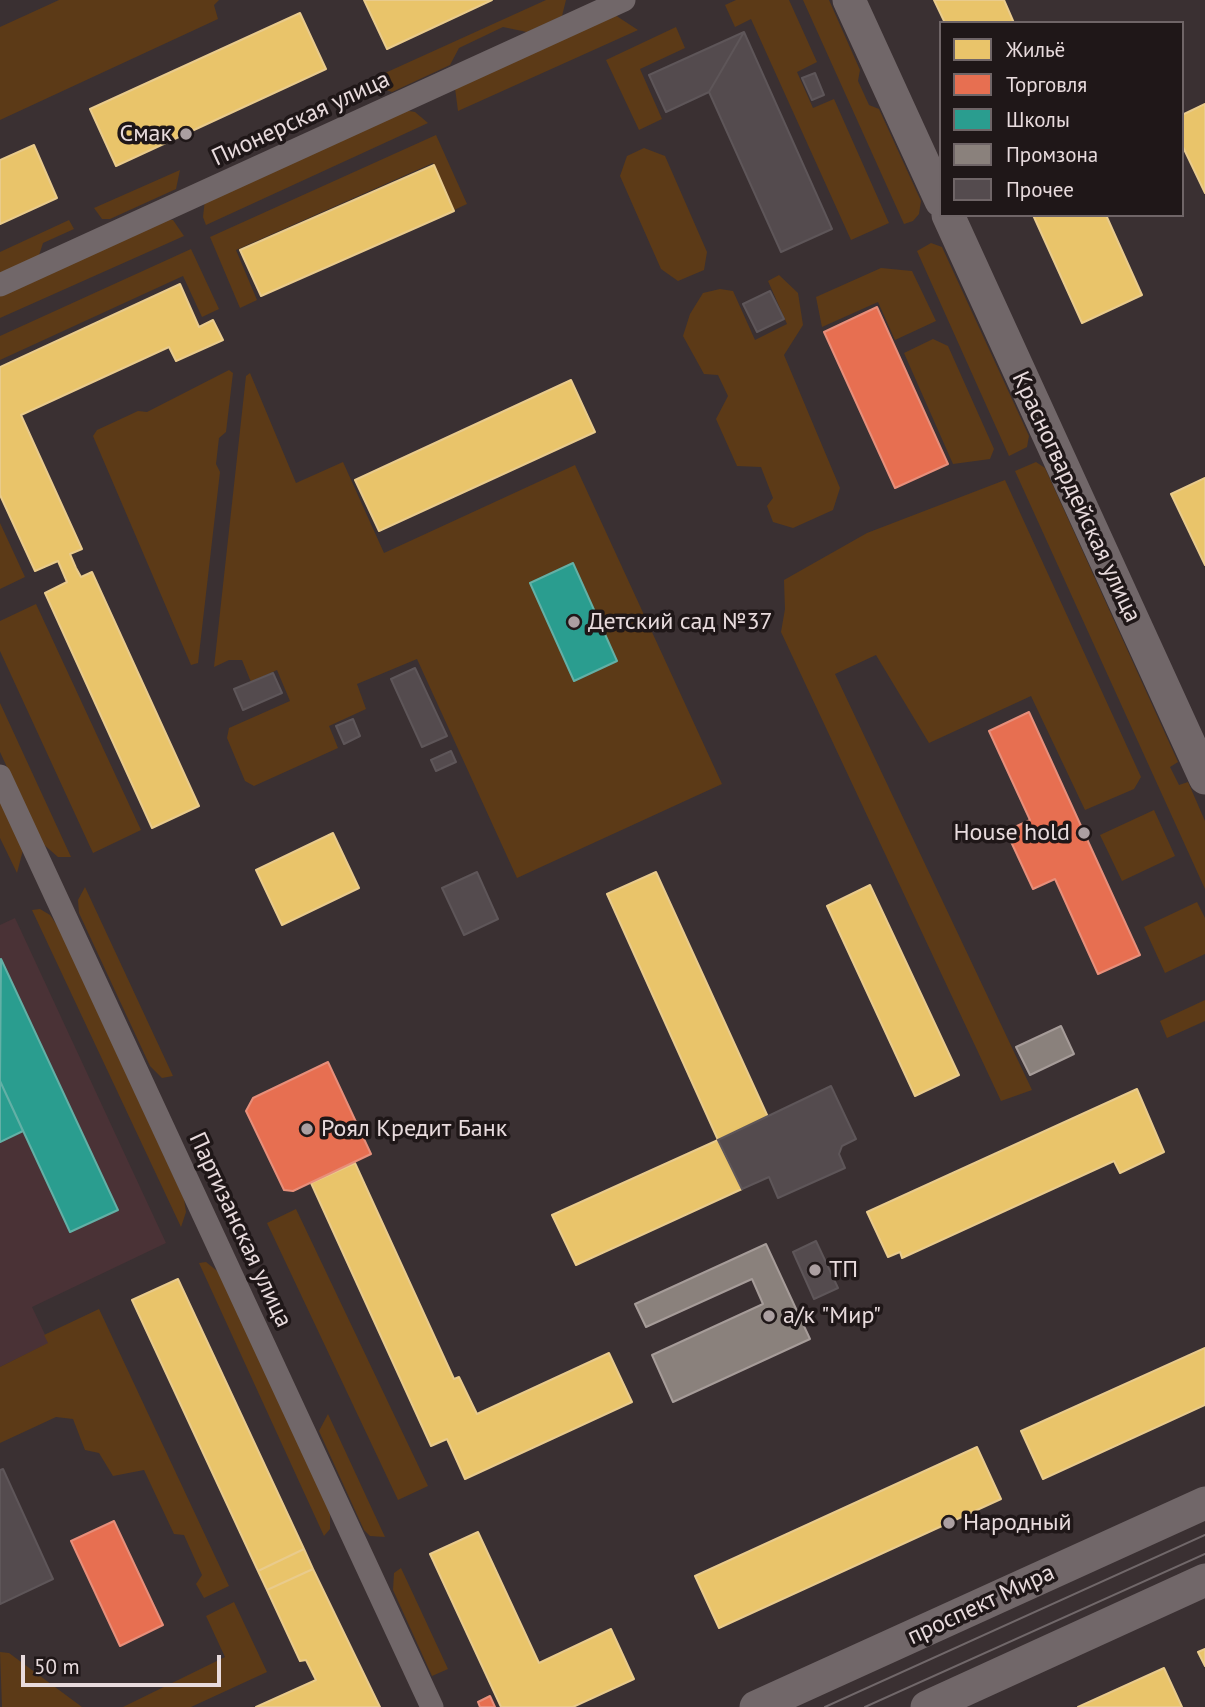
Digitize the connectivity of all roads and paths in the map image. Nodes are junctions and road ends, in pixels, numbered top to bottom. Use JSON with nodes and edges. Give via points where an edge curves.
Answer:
{"nodes":[{"id":1,"x":624,"y":0,"type":"edge"},
{"id":2,"x":849,"y":0,"type":"edge"},
{"id":3,"x":939,"y":197,"type":"edge"},
{"id":4,"x":948,"y":217,"type":"edge"},
{"id":5,"x":0,"y":285,"type":"edge"},
{"id":6,"x":0,"y":775,"type":"edge"},
{"id":7,"x":1205,"y":778,"type":"edge"},
{"id":8,"x":1205,"y":1503,"type":"edge"},
{"id":9,"x":1205,"y":1580,"type":"edge"},
{"id":10,"x":432,"y":1707,"type":"edge"},
{"id":11,"x":756,"y":1707,"type":"edge"},
{"id":12,"x":927,"y":1707,"type":"edge"}],
"edges":[{"from":1,"to":5,"type":"street","name":"Пионерская улица"},
{"from":2,"to":3,"type":"street"},
{"from":4,"to":7,"type":"street","name":"Красногвардейская улица"},
{"from":6,"to":10,"type":"street","name":"Партизанская улица"},
{"from":8,"to":11,"type":"street","name":"проспект Мира"},
{"from":9,"to":12,"type":"street"}]}
